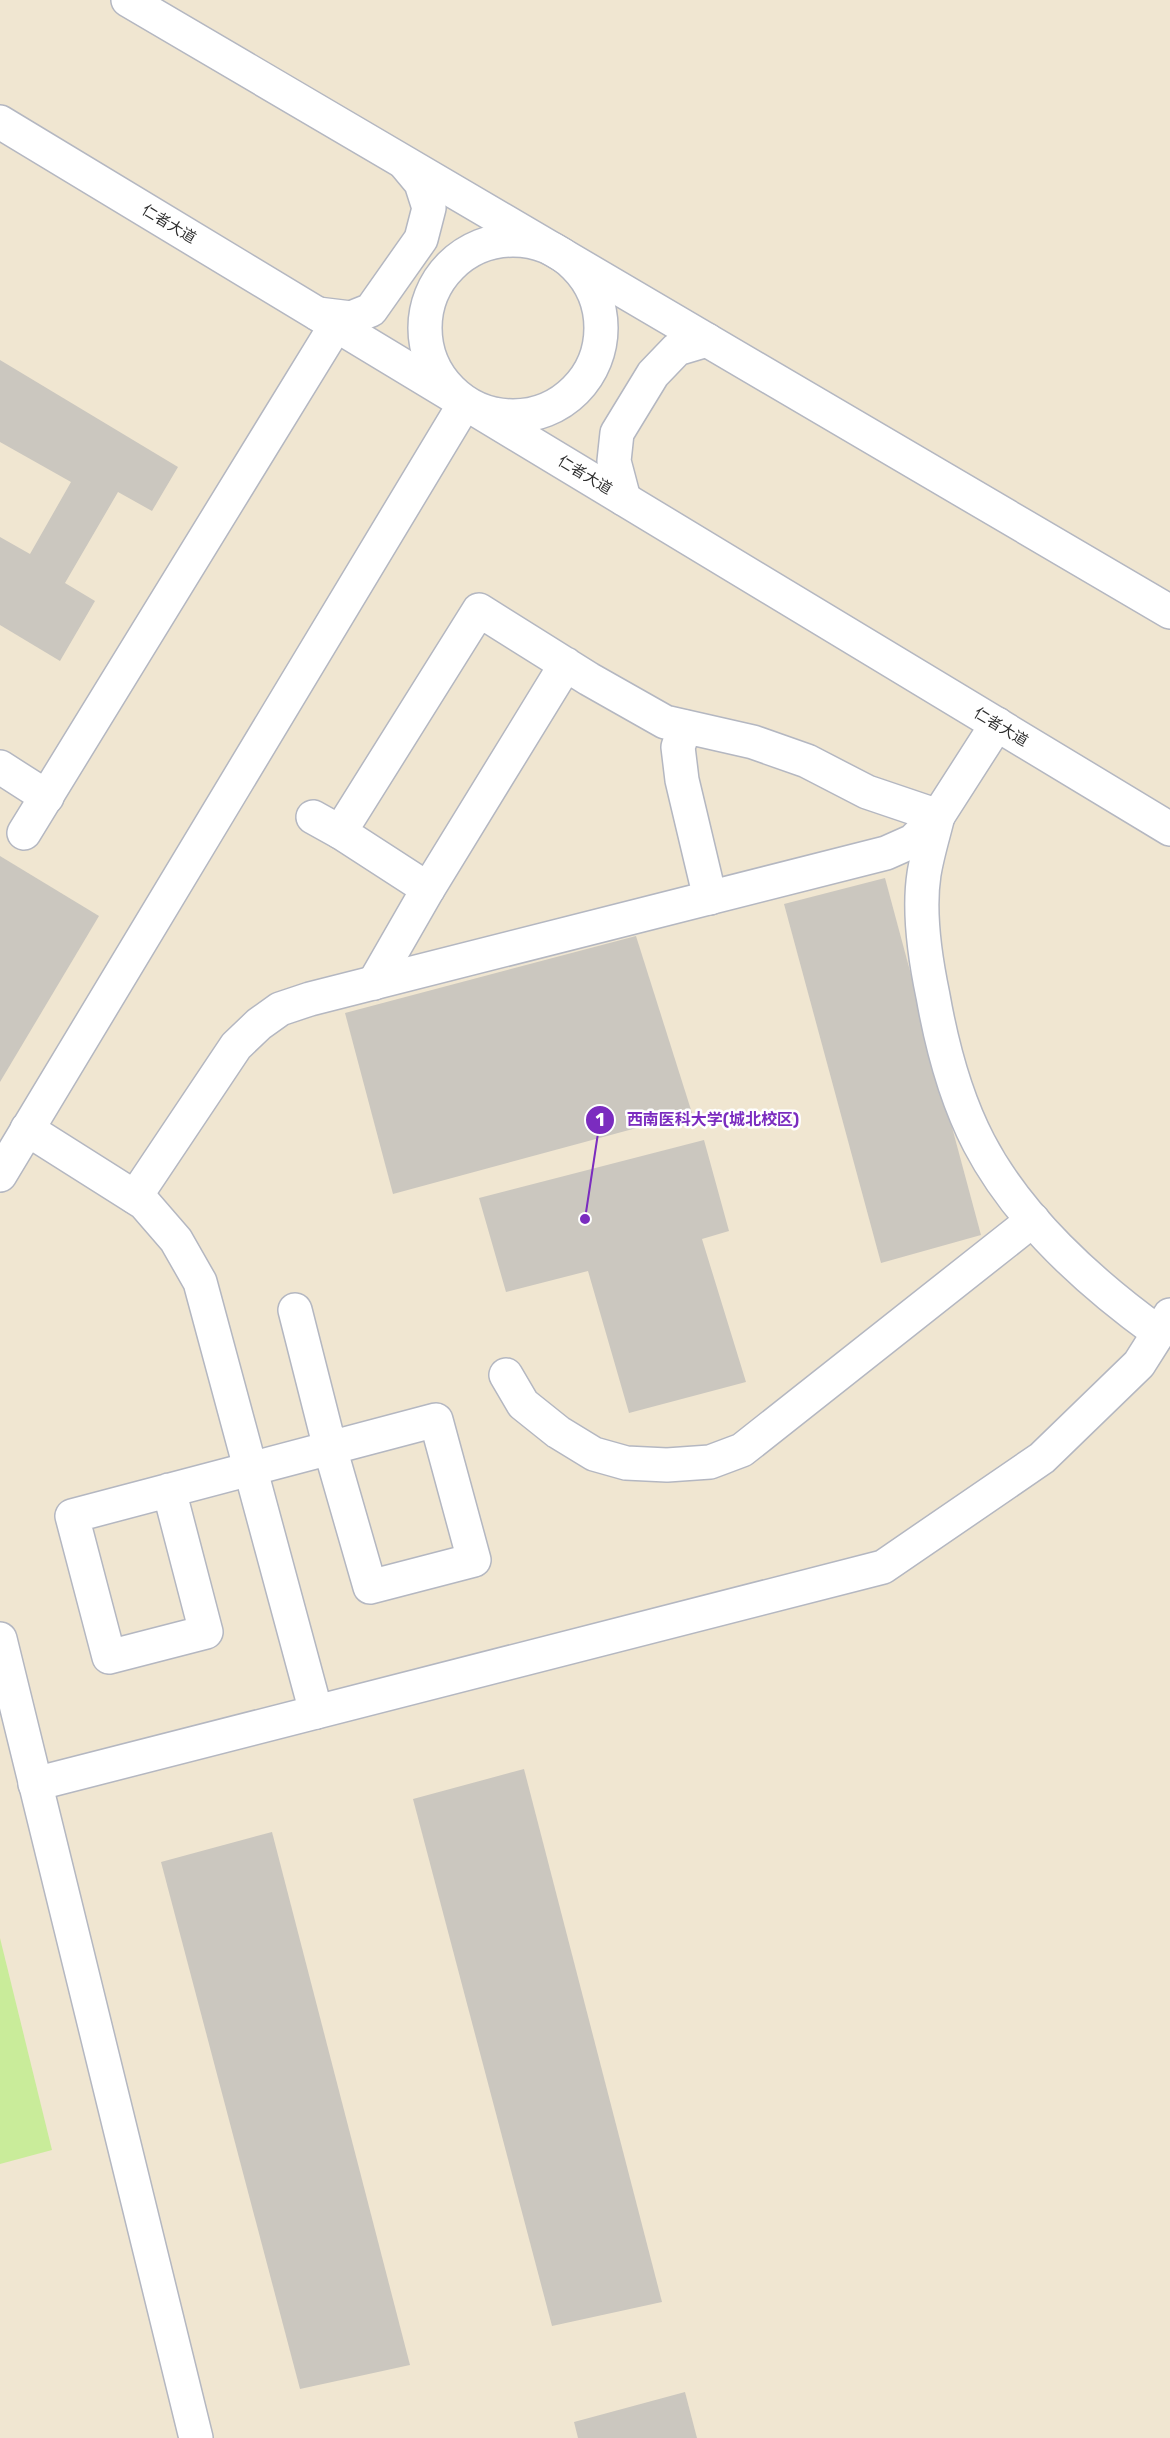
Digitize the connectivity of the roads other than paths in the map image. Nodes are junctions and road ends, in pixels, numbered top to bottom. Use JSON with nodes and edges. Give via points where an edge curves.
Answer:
{"nodes":[{"id":1,"x":128,"y":0,"type":"edge"},
{"id":2,"x":0,"y":122,"type":"edge"},
{"id":3,"x":401,"y":160,"type":"junction"},
{"id":4,"x":567,"y":258,"type":"junction"},
{"id":5,"x":327,"y":320,"type":"junction"},
{"id":6,"x":707,"y":340,"type":"junction"},
{"id":7,"x":465,"y":403,"type":"junction"},
{"id":8,"x":624,"y":499,"type":"junction"},
{"id":9,"x":1170,"y":612,"type":"edge"},
{"id":10,"x":566,"y":664,"type":"junction"},
{"id":11,"x":997,"y":724,"type":"junction"},
{"id":12,"x":685,"y":727,"type":"junction"},
{"id":13,"x":0,"y":767,"type":"edge"},
{"id":14,"x":47,"y":797,"type":"junction"},
{"id":15,"x":938,"y":816,"type":"junction"},
{"id":16,"x":1170,"y":829,"type":"edge"},
{"id":17,"x":24,"y":834,"type":"dead end"},
{"id":18,"x":428,"y":889,"type":"junction"},
{"id":19,"x":710,"y":898,"type":"junction"},
{"id":20,"x":374,"y":983,"type":"junction"},
{"id":21,"x":27,"y":1130,"type":"junction"},
{"id":22,"x":0,"y":1175,"type":"edge"},
{"id":23,"x":135,"y":1197,"type":"junction"},
{"id":24,"x":1033,"y":1220,"type":"junction"},
{"id":25,"x":295,"y":1311,"type":"dead end"},
{"id":26,"x":1164,"y":1324,"type":"edge"},
{"id":27,"x":506,"y":1375,"type":"dead end"},
{"id":28,"x":330,"y":1448,"type":"junction"},
{"id":29,"x":251,"y":1468,"type":"junction"},
{"id":30,"x":169,"y":1490,"type":"junction"},
{"id":31,"x":0,"y":1639,"type":"edge"},
{"id":32,"x":316,"y":1712,"type":"junction"},
{"id":33,"x":35,"y":1784,"type":"junction"},
{"id":34,"x":196,"y":2438,"type":"edge"}],
"edges":[{"from":1,"to":3,"type":"street"},
{"from":2,"to":5,"type":"street","name":"仁者大道"},
{"from":3,"to":4,"type":"street"},
{"from":3,"to":5,"type":"street","via":[[421,183],[429,208],[421,239],[371,310],[351,318]]},
{"from":4,"to":6,"type":"street"},
{"from":4,"to":7,"type":"street","via":[[592,288],[602,325],[595,363],[585,380],[570,397],[530,416],[486,413]]},
{"from":4,"to":7,"type":"street","via":[[527,240],[505,239],[483,244],[447,268],[427,307],[424,329],[435,371]]},
{"from":5,"to":7,"type":"street","name":"仁者大道"},
{"from":5,"to":14,"type":"street"},
{"from":6,"to":8,"type":"street","via":[[677,349],[653,374],[617,433],[614,461]]},
{"from":6,"to":9,"type":"street"},
{"from":7,"to":8,"type":"street","name":"仁者大道"},
{"from":7,"to":21,"type":"street"},
{"from":8,"to":11,"type":"street","name":"仁者大道"},
{"from":10,"to":12,"type":"street","via":[[665,722]]},
{"from":10,"to":18,"type":"street"},
{"from":10,"to":18,"type":"street","via":[[479,610],[327,825]]},
{"from":11,"to":15,"type":"street"},
{"from":11,"to":16,"type":"street","name":"仁者大道"},
{"from":12,"to":15,"type":"street","via":[[753,742],[867,792]]},
{"from":12,"to":19,"type":"street","via":[[678,747],[682,780]]},
{"from":13,"to":14,"type":"street"},
{"from":14,"to":17,"type":"street"},
{"from":15,"to":19,"type":"street","via":[[913,841],[886,853]]},
{"from":15,"to":24,"type":"street","via":[[924,875],[922,918],[940,1032],[953,1082],[979,1143]]},
{"from":18,"to":20,"type":"street"},
{"from":19,"to":20,"type":"street"},
{"from":20,"to":23,"type":"street","via":[[280,1009],[259,1024],[236,1046]]},
{"from":21,"to":22,"type":"street"},
{"from":21,"to":23,"type":"street"},
{"from":23,"to":29,"type":"street","via":[[176,1240],[200,1282]]},
{"from":24,"to":26,"type":"street","via":[[1106,1293]]},
{"from":24,"to":27,"type":"street","via":[[742,1450],[710,1462],[626,1463],[594,1454],[523,1404]]},
{"from":25,"to":28,"type":"street"},
{"from":26,"to":32,"type":"street","via":[[1139,1364],[1042,1458],[883,1567]]},
{"from":28,"to":28,"type":"street","via":[[436,1420],[474,1560],[370,1587]]},
{"from":28,"to":29,"type":"street"},
{"from":29,"to":30,"type":"street"},
{"from":29,"to":32,"type":"street"},
{"from":30,"to":30,"type":"street","via":[[206,1632],[110,1657],[72,1516]]},
{"from":31,"to":33,"type":"street"},
{"from":32,"to":33,"type":"street"},
{"from":33,"to":34,"type":"street"}]}
